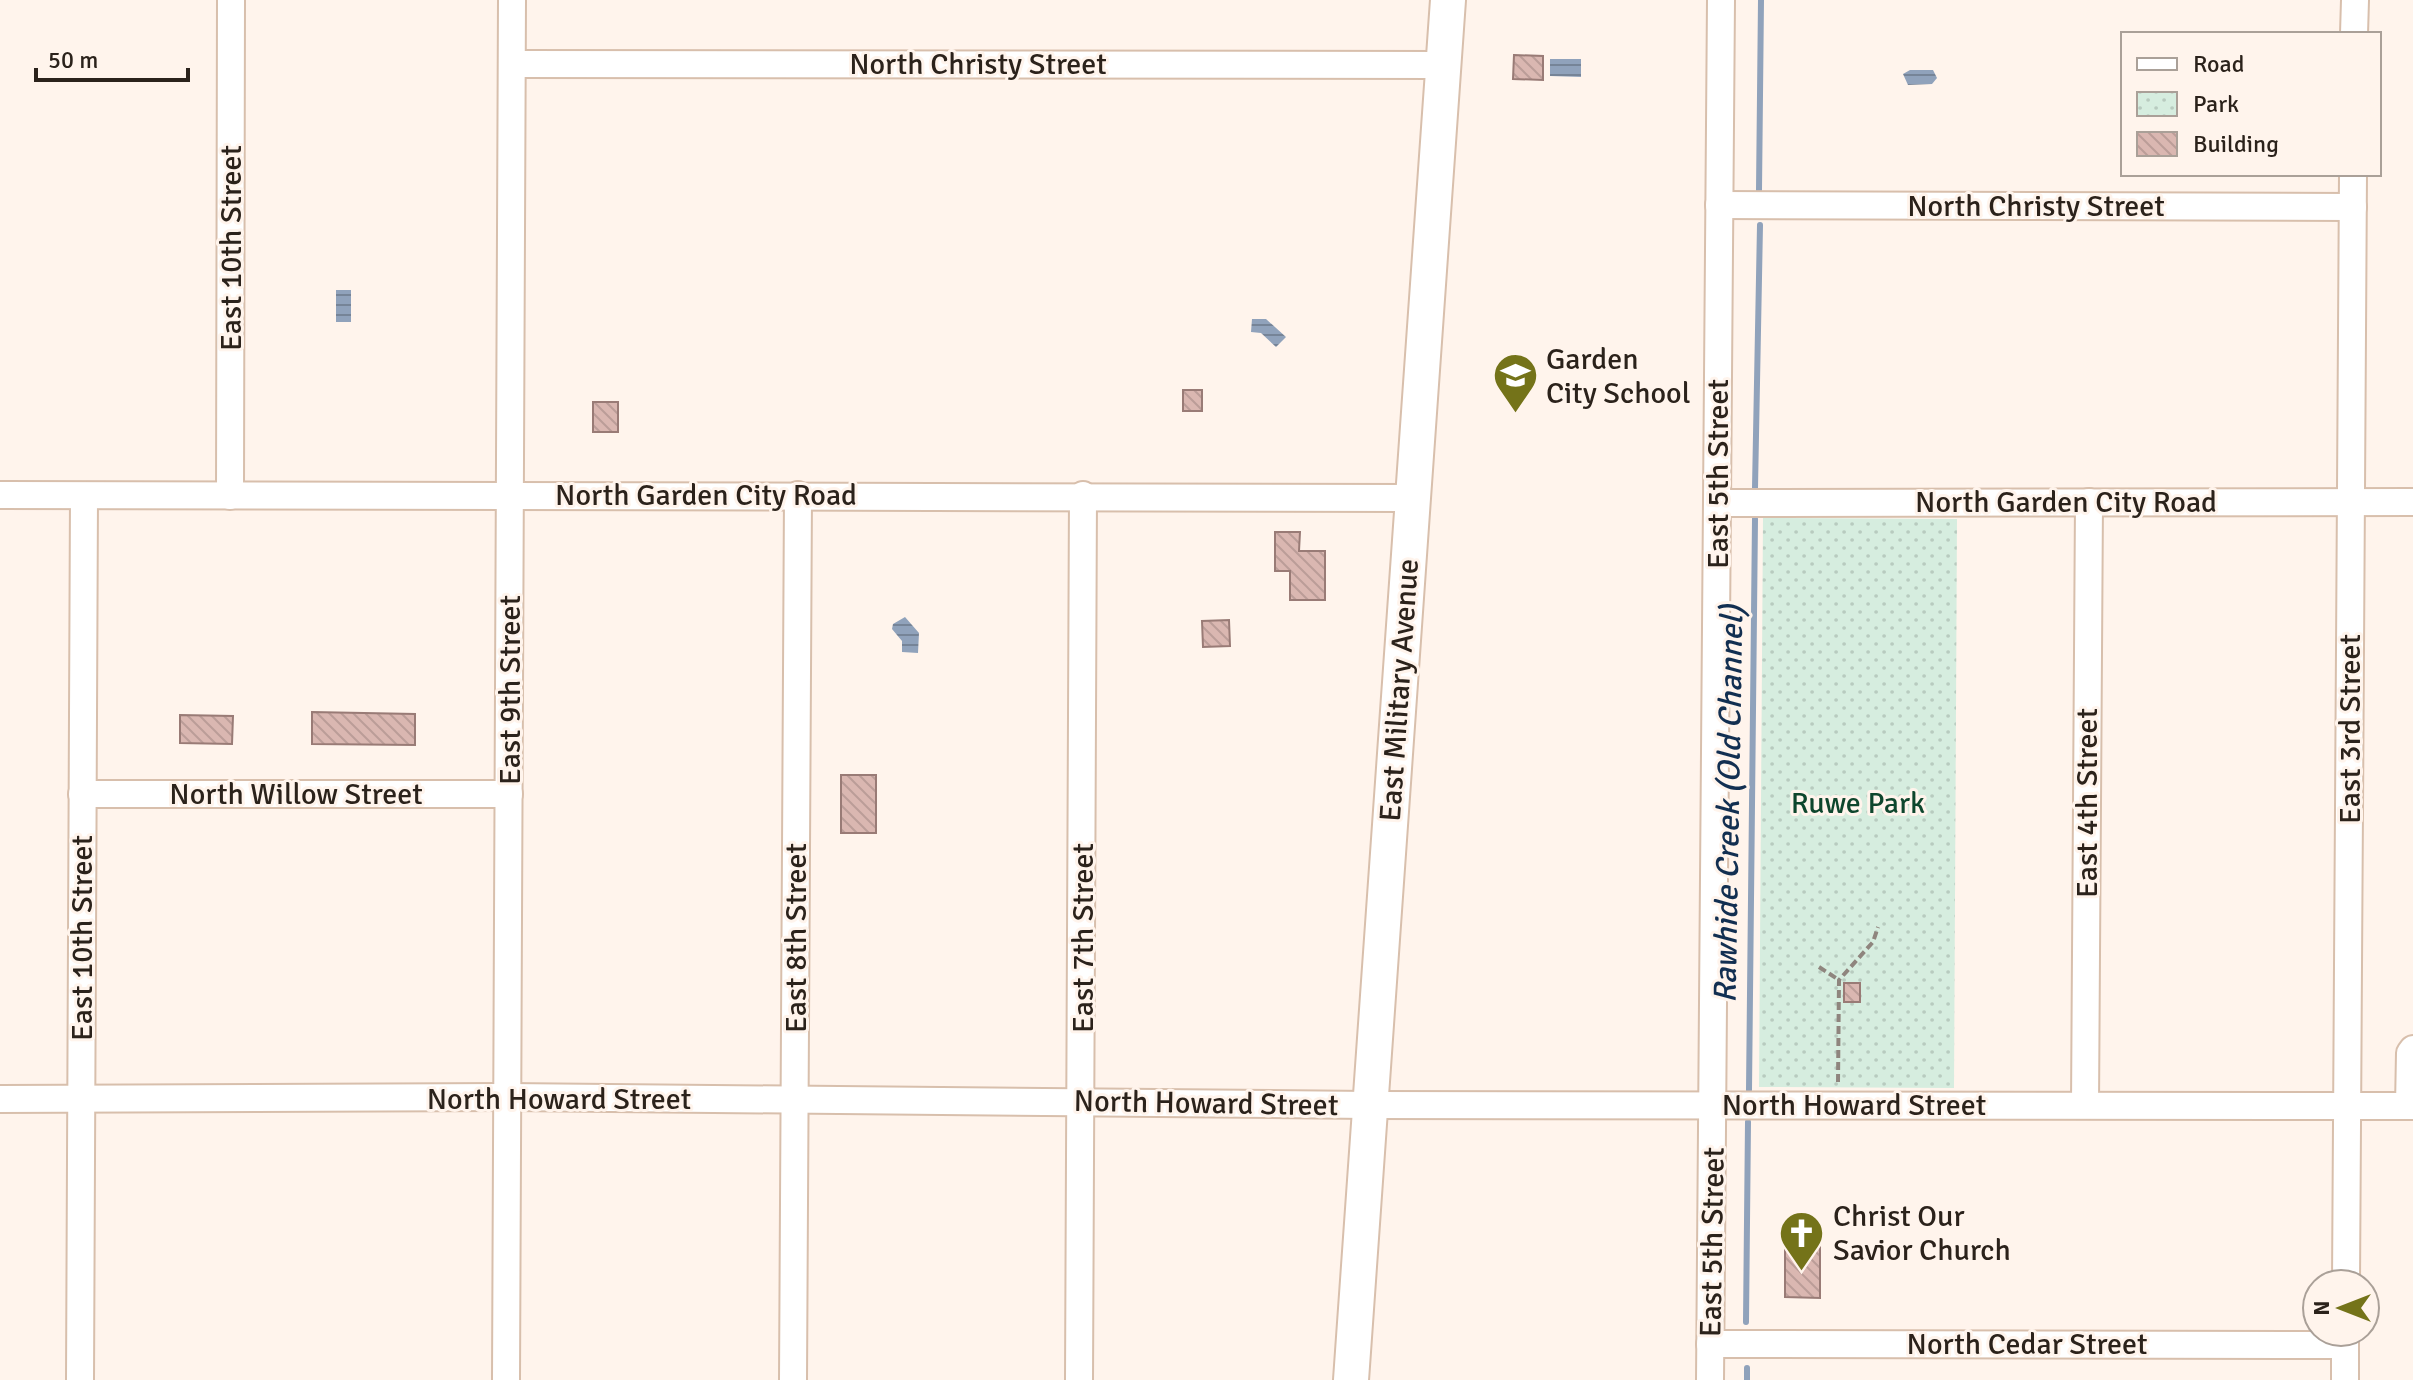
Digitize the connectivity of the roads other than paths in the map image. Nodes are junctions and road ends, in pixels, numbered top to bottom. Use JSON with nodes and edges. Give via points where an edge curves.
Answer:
{"nodes":[{"id":1,"x":231,"y":0,"type":"edge"},
{"id":2,"x":512,"y":0,"type":"edge"},
{"id":3,"x":1448,"y":0,"type":"edge"},
{"id":4,"x":1721,"y":0,"type":"edge"},
{"id":5,"x":2355,"y":0,"type":"edge"},
{"id":6,"x":2354,"y":32,"type":"edge"},
{"id":7,"x":512,"y":64,"type":"junction"},
{"id":8,"x":1443,"y":65,"type":"junction"},
{"id":9,"x":2353,"y":176,"type":"edge"},
{"id":10,"x":1719,"y":205,"type":"junction"},
{"id":11,"x":2353,"y":207,"type":"junction"},
{"id":12,"x":0,"y":495,"type":"edge"},
{"id":13,"x":511,"y":495,"type":"junction"},
{"id":14,"x":798,"y":495,"type":"junction"},
{"id":15,"x":1083,"y":495,"type":"junction"},
{"id":16,"x":84,"y":496,"type":"junction"},
{"id":17,"x":230,"y":496,"type":"junction"},
{"id":18,"x":1412,"y":498,"type":"junction"},
{"id":19,"x":2352,"y":501,"type":"junction"},
{"id":20,"x":2089,"y":502,"type":"junction"},
{"id":21,"x":2413,"y":502,"type":"edge"},
{"id":22,"x":1718,"y":503,"type":"junction"},
{"id":23,"x":82,"y":794,"type":"junction"},
{"id":24,"x":509,"y":794,"type":"junction"},
{"id":25,"x":2411,"y":1051,"type":"edge"},
{"id":26,"x":507,"y":1097,"type":"junction"},
{"id":27,"x":0,"y":1099,"type":"edge"},
{"id":28,"x":81,"y":1099,"type":"junction"},
{"id":29,"x":795,"y":1101,"type":"junction"},
{"id":30,"x":1083,"y":1102,"type":"junction"},
{"id":31,"x":1714,"y":1104,"type":"junction"},
{"id":32,"x":1369,"y":1105,"type":"junction"},
{"id":33,"x":2085,"y":1105,"type":"junction"},
{"id":34,"x":2347,"y":1105,"type":"junction"},
{"id":35,"x":2411,"y":1106,"type":"edge"},
{"id":36,"x":2346,"y":1268,"type":"edge"},
{"id":37,"x":2301,"y":1338,"type":"edge"},
{"id":38,"x":1710,"y":1344,"type":"junction"},
{"id":39,"x":2345,"y":1348,"type":"edge"},
{"id":40,"x":80,"y":1380,"type":"edge"},
{"id":41,"x":506,"y":1380,"type":"edge"},
{"id":42,"x":793,"y":1380,"type":"edge"},
{"id":43,"x":1079,"y":1380,"type":"edge"},
{"id":44,"x":1351,"y":1380,"type":"edge"},
{"id":45,"x":1710,"y":1380,"type":"edge"},
{"id":46,"x":2345,"y":1380,"type":"edge"}],
"edges":[{"from":1,"to":17,"type":"street","name":"East 10th Street"},
{"from":2,"to":7,"type":"street","name":"East 9th Street"},
{"from":3,"to":8,"type":"main road","name":"East Military Avenue"},
{"from":4,"to":10,"type":"street","name":"East 5th Street"},
{"from":5,"to":6,"type":"street"},
{"from":7,"to":8,"type":"street","name":"North Christy Street"},
{"from":7,"to":13,"type":"street","name":"East 9th Street"},
{"from":8,"to":18,"type":"main road","name":"East Military Avenue"},
{"from":9,"to":11,"type":"street","name":"East 3rd Street"},
{"from":10,"to":11,"type":"street","name":"North Christy Street"},
{"from":10,"to":22,"type":"street","name":"East 5th Street"},
{"from":11,"to":19,"type":"street","name":"East 3rd Street"},
{"from":12,"to":16,"type":"street","name":"North Garden City Road"},
{"from":13,"to":14,"type":"street","name":"North Garden City Road"},
{"from":13,"to":17,"type":"street","name":"North Garden City Road"},
{"from":13,"to":24,"type":"street","name":"East 9th Street"},
{"from":14,"to":15,"type":"street","name":"North Garden City Road"},
{"from":14,"to":29,"type":"street","name":"East 8th Street"},
{"from":15,"to":18,"type":"street","name":"North Garden City Road"},
{"from":15,"to":30,"type":"street","name":"East 7th Street"},
{"from":16,"to":17,"type":"street","name":"North Garden City Road"},
{"from":16,"to":23,"type":"street","name":"East 10th Street"},
{"from":18,"to":32,"type":"main road","name":"East Military Avenue"},
{"from":19,"to":20,"type":"street","name":"North Garden City Road"},
{"from":19,"to":21,"type":"street","name":"North Garden City Road"},
{"from":19,"to":34,"type":"street","name":"East 3rd Street"},
{"from":20,"to":22,"type":"street","name":"North Garden City Road"},
{"from":20,"to":33,"type":"street","name":"East 4th Street"},
{"from":22,"to":31,"type":"street","name":"East 5th Street"},
{"from":23,"to":24,"type":"street","name":"North Willow Street"},
{"from":23,"to":28,"type":"street","name":"East 10th Street"},
{"from":24,"to":26,"type":"street","name":"East 9th Street"},
{"from":25,"to":35,"type":"street"},
{"from":26,"to":28,"type":"street","name":"North Howard Street"},
{"from":26,"to":29,"type":"street","name":"North Howard Street"},
{"from":26,"to":41,"type":"street","name":"East 9th Street"},
{"from":27,"to":28,"type":"street","name":"North Howard Street"},
{"from":28,"to":40,"type":"street","name":"East 10th Street"},
{"from":29,"to":30,"type":"street","name":"North Howard Street"},
{"from":29,"to":42,"type":"street","name":"East 8th Street"},
{"from":30,"to":32,"type":"street","name":"North Howard Street"},
{"from":30,"to":43,"type":"street","name":"East 7th Street"},
{"from":31,"to":32,"type":"street","name":"North Howard Street"},
{"from":31,"to":33,"type":"street","name":"North Howard Street"},
{"from":31,"to":38,"type":"street","name":"East 5th Street"},
{"from":32,"to":44,"type":"main road","name":"East Military Avenue"},
{"from":33,"to":34,"type":"street","name":"North Howard Street"},
{"from":34,"to":35,"type":"street","name":"North Howard Street"},
{"from":34,"to":36,"type":"street","name":"East 3rd Street"},
{"from":37,"to":38,"type":"street","name":"North Cedar Street"},
{"from":38,"to":45,"type":"street","name":"East 5th Street"},
{"from":39,"to":46,"type":"street"}]}
